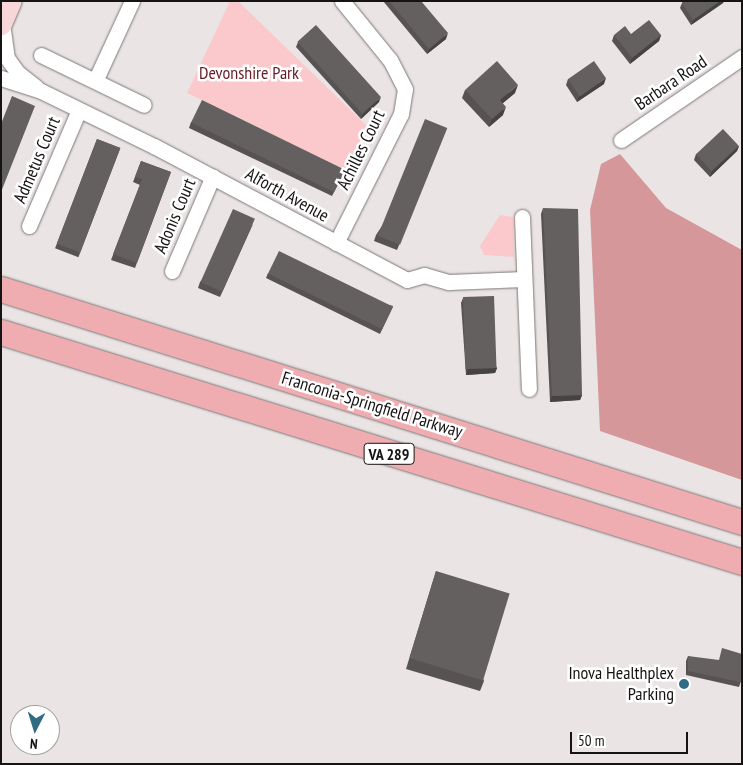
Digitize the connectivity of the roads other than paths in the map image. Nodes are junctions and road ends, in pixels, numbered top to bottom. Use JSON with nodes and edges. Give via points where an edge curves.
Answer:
{"nodes":[{"id":1,"x":11,"y":1,"type":"edge"},
{"id":2,"x":132,"y":1,"type":"edge"},
{"id":3,"x":342,"y":1,"type":"edge"},
{"id":4,"x":1,"y":23,"type":"edge"},
{"id":5,"x":41,"y":55,"type":"dead end"},
{"id":6,"x":742,"y":57,"type":"edge"},
{"id":7,"x":1,"y":78,"type":"edge"},
{"id":8,"x":96,"y":79,"type":"junction"},
{"id":9,"x":41,"y":91,"type":"junction"},
{"id":10,"x":144,"y":104,"type":"dead end"},
{"id":11,"x":79,"y":110,"type":"junction"},
{"id":12,"x":621,"y":140,"type":"dead end"},
{"id":13,"x":213,"y":176,"type":"junction"},
{"id":14,"x":522,"y":218,"type":"dead end"},
{"id":15,"x":29,"y":226,"type":"dead end"},
{"id":16,"x":336,"y":243,"type":"junction"},
{"id":17,"x":172,"y":272,"type":"dead end"},
{"id":18,"x":524,"y":279,"type":"junction"},
{"id":19,"x":1,"y":289,"type":"edge"},
{"id":20,"x":1,"y":332,"type":"edge"},
{"id":21,"x":1,"y":338,"type":"edge"},
{"id":22,"x":36,"y":346,"type":"junction"},
{"id":23,"x":529,"y":389,"type":"dead end"},
{"id":24,"x":742,"y":522,"type":"edge"},
{"id":25,"x":742,"y":562,"type":"edge"}],
"edges":[{"from":1,"to":4,"type":"main road"},
{"from":2,"to":8,"type":"street"},
{"from":3,"to":16,"type":"street","name":"Achilles Court","via":[[390,60],[405,89],[401,114]]},
{"from":4,"to":9,"type":"street","name":"Alforth Avenue","via":[[4,49],[12,65]]},
{"from":5,"to":8,"type":"street"},
{"from":6,"to":12,"type":"street","name":"Barbara Road"},
{"from":7,"to":9,"type":"street","name":"Alforth Avenue"},
{"from":8,"to":10,"type":"street"},
{"from":9,"to":11,"type":"street","name":"Alforth Avenue"},
{"from":11,"to":13,"type":"street","name":"Alforth Avenue"},
{"from":11,"to":15,"type":"street","name":"Admetus Court"},
{"from":13,"to":16,"type":"street","name":"Alforth Avenue"},
{"from":13,"to":17,"type":"street","name":"Adonis Court"},
{"from":14,"to":18,"type":"street"},
{"from":16,"to":18,"type":"street","name":"Alforth Avenue","via":[[407,280],[424,275],[449,282]]},
{"from":18,"to":23,"type":"street"},
{"from":19,"to":24,"type":"main road","name":"Franconia-Springfield Parkway","number":"VA 289"},
{"from":20,"to":22,"type":"main road","number":"VA 289"},
{"from":21,"to":22,"type":"main road"},
{"from":22,"to":25,"type":"main road","number":"VA 289"}]}
